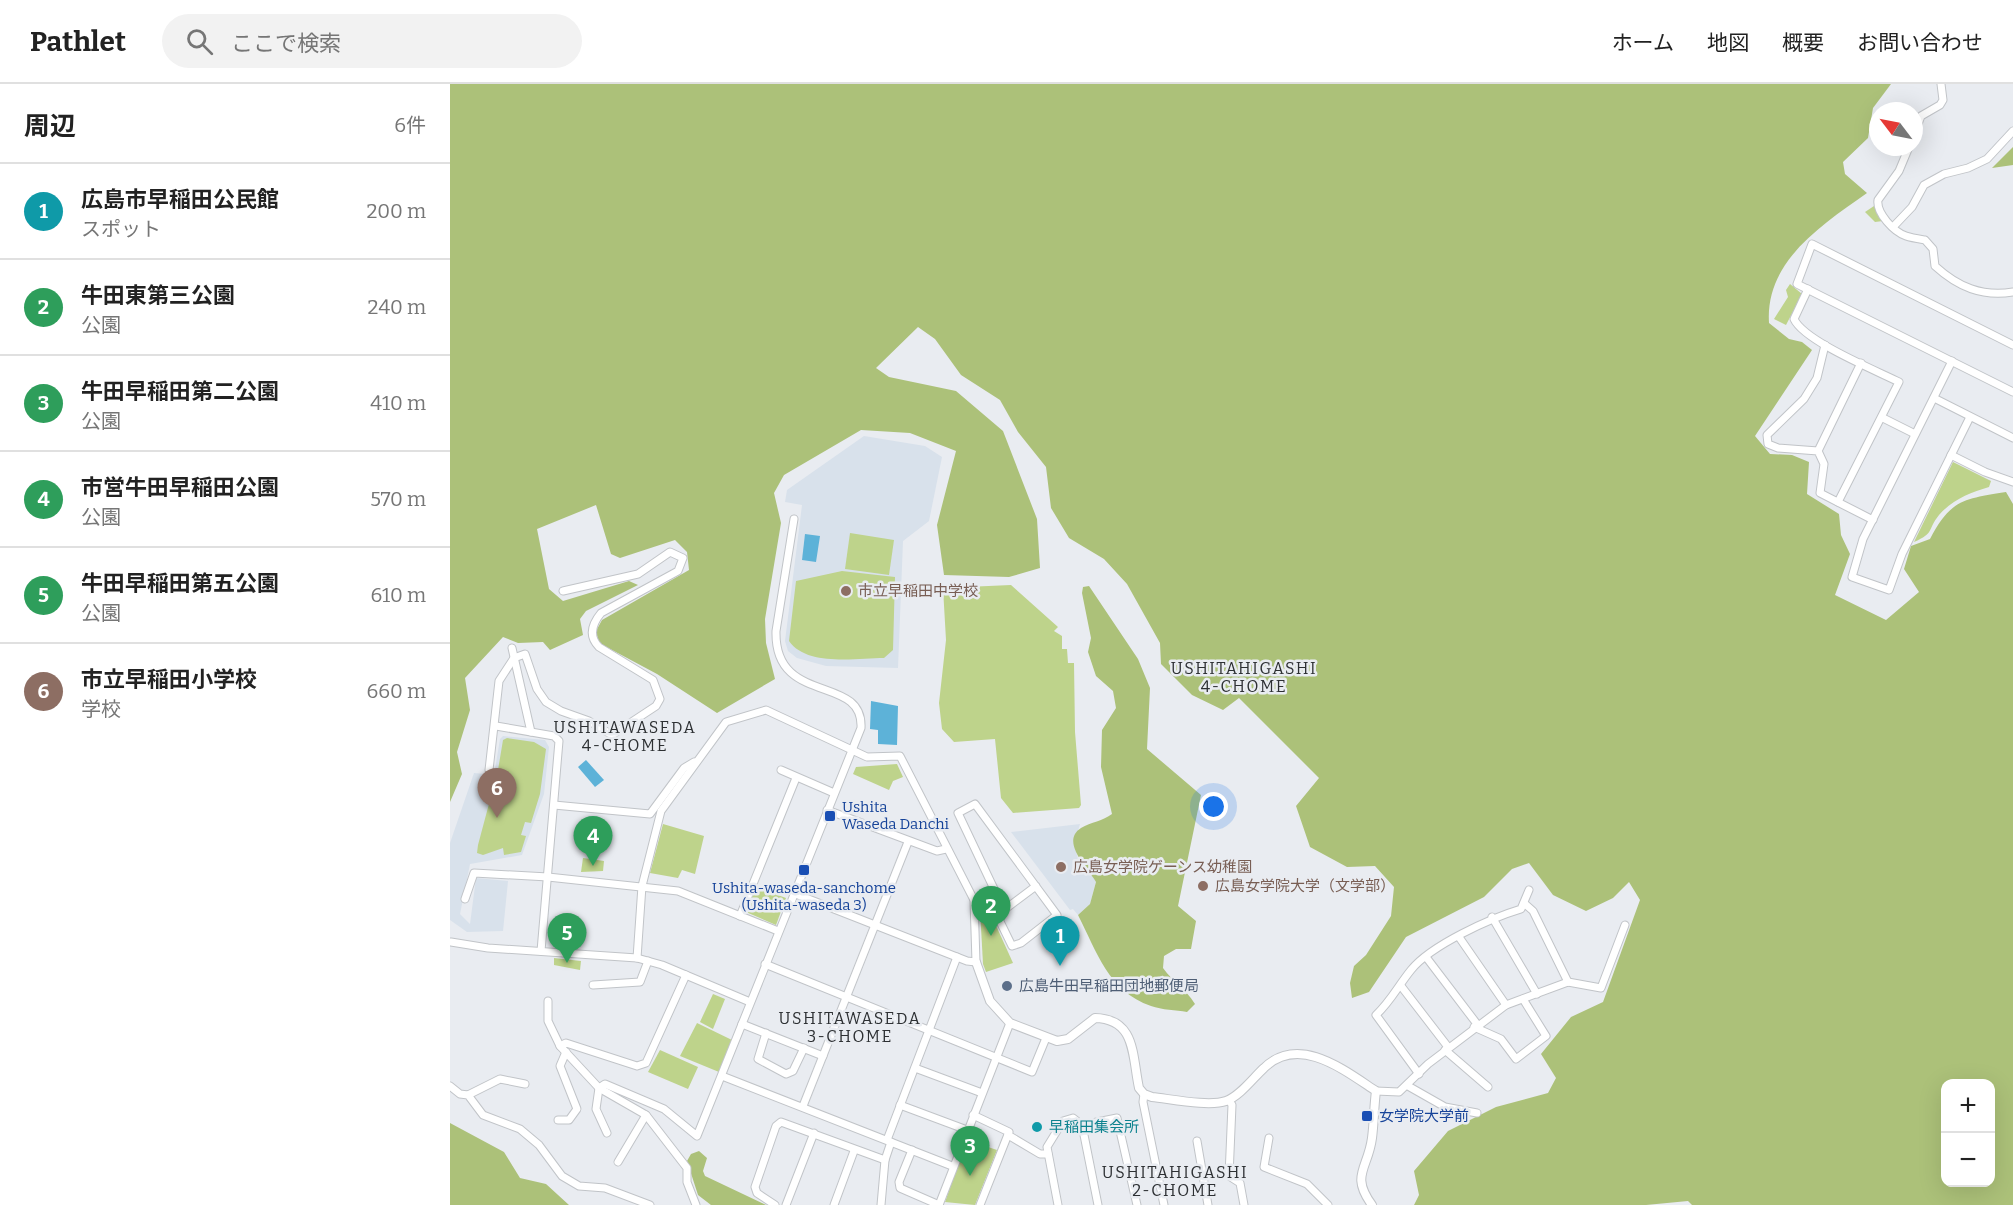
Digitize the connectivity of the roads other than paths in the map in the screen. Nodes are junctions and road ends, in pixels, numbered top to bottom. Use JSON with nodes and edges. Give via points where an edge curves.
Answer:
{"nodes":[{"id":1,"x":1941,"y":84,"type":"edge"},
{"id":2,"x":1923,"y":115,"type":"edge"},
{"id":3,"x":2013,"y":131,"type":"edge"},
{"id":4,"x":1905,"y":156,"type":"edge"},
{"id":5,"x":1893,"y":227,"type":"junction"},
{"id":6,"x":1808,"y":289,"type":"junction"},
{"id":7,"x":2013,"y":292,"type":"edge"},
{"id":8,"x":1825,"y":345,"type":"junction"},
{"id":9,"x":2013,"y":345,"type":"edge"},
{"id":10,"x":1952,"y":361,"type":"junction"},
{"id":11,"x":1861,"y":363,"type":"junction"},
{"id":12,"x":2013,"y":392,"type":"edge"},
{"id":13,"x":1934,"y":398,"type":"junction"},
{"id":14,"x":1970,"y":417,"type":"junction"},
{"id":15,"x":1883,"y":418,"type":"junction"},
{"id":16,"x":1915,"y":434,"type":"junction"},
{"id":17,"x":2013,"y":438,"type":"edge"},
{"id":18,"x":1818,"y":451,"type":"junction"},
{"id":19,"x":1951,"y":455,"type":"junction"},
{"id":20,"x":2013,"y":482,"type":"edge"},
{"id":21,"x":1838,"y":502,"type":"junction"},
{"id":22,"x":794,"y":519,"type":"dead end"},
{"id":23,"x":1873,"y":520,"type":"junction"},
{"id":24,"x":563,"y":591,"type":"dead end"},
{"id":25,"x":512,"y":648,"type":"dead end"},
{"id":26,"x":514,"y":658,"type":"junction"},
{"id":27,"x":495,"y":726,"type":"junction"},
{"id":28,"x":531,"y":732,"type":"junction"},
{"id":29,"x":854,"y":750,"type":"junction"},
{"id":30,"x":698,"y":760,"type":"junction"},
{"id":31,"x":489,"y":770,"type":"dead end"},
{"id":32,"x":781,"y":770,"type":"dead end"},
{"id":33,"x":796,"y":778,"type":"junction"},
{"id":34,"x":834,"y":793,"type":"junction"},
{"id":35,"x":554,"y":805,"type":"junction"},
{"id":36,"x":827,"y":810,"type":"junction"},
{"id":37,"x":908,"y":842,"type":"junction"},
{"id":38,"x":946,"y":849,"type":"junction"},
{"id":39,"x":548,"y":877,"type":"junction"},
{"id":40,"x":642,"y":886,"type":"junction"},
{"id":41,"x":1036,"y":886,"type":"junction"},
{"id":42,"x":1529,"y":890,"type":"dead end"},
{"id":43,"x":793,"y":893,"type":"junction"},
{"id":44,"x":465,"y":899,"type":"dead end"},
{"id":45,"x":974,"y":900,"type":"junction"},
{"id":46,"x":1524,"y":903,"type":"junction"},
{"id":47,"x":740,"y":916,"type":"junction"},
{"id":48,"x":1492,"y":917,"type":"junction"},
{"id":49,"x":1625,"y":925,"type":"dead end"},
{"id":50,"x":875,"y":926,"type":"junction"},
{"id":51,"x":778,"y":931,"type":"junction"},
{"id":52,"x":1459,"y":937,"type":"junction"},
{"id":53,"x":451,"y":942,"type":"edge"},
{"id":54,"x":541,"y":951,"type":"junction"},
{"id":55,"x":957,"y":957,"type":"junction"},
{"id":56,"x":1426,"y":957,"type":"junction"},
{"id":57,"x":637,"y":958,"type":"junction"},
{"id":58,"x":648,"y":961,"type":"junction"},
{"id":59,"x":976,"y":962,"type":"junction"},
{"id":60,"x":765,"y":964,"type":"junction"},
{"id":61,"x":686,"y":975,"type":"junction"},
{"id":62,"x":1568,"y":982,"type":"junction"},
{"id":63,"x":593,"y":985,"type":"dead end"},
{"id":64,"x":1401,"y":986,"type":"junction"},
{"id":65,"x":1537,"y":994,"type":"junction"},
{"id":66,"x":847,"y":998,"type":"junction"},
{"id":67,"x":1523,"y":999,"type":"junction"},
{"id":68,"x":548,"y":1001,"type":"dead end"},
{"id":69,"x":750,"y":1002,"type":"junction"},
{"id":70,"x":1506,"y":1005,"type":"junction"},
{"id":71,"x":1010,"y":1023,"type":"junction"},
{"id":72,"x":742,"y":1024,"type":"junction"},
{"id":73,"x":1476,"y":1025,"type":"junction"},
{"id":74,"x":930,"y":1030,"type":"junction"},
{"id":75,"x":766,"y":1033,"type":"junction"},
{"id":76,"x":1046,"y":1038,"type":"junction"},
{"id":77,"x":804,"y":1048,"type":"junction"},
{"id":78,"x":563,"y":1049,"type":"junction"},
{"id":79,"x":1446,"y":1049,"type":"junction"},
{"id":80,"x":823,"y":1056,"type":"junction"},
{"id":81,"x":996,"y":1057,"type":"junction"},
{"id":82,"x":915,"y":1068,"type":"junction"},
{"id":83,"x":1419,"y":1074,"type":"junction"},
{"id":84,"x":722,"y":1076,"type":"junction"},
{"id":85,"x":525,"y":1084,"type":"dead end"},
{"id":86,"x":450,"y":1086,"type":"edge"},
{"id":87,"x":1408,"y":1086,"type":"junction"},
{"id":88,"x":1488,"y":1087,"type":"dead end"},
{"id":89,"x":599,"y":1088,"type":"junction"},
{"id":90,"x":1376,"y":1091,"type":"junction"},
{"id":91,"x":982,"y":1093,"type":"junction"},
{"id":92,"x":1144,"y":1094,"type":"junction"},
{"id":93,"x":468,"y":1095,"type":"junction"},
{"id":94,"x":1229,"y":1100,"type":"junction"},
{"id":95,"x":900,"y":1105,"type":"junction"},
{"id":96,"x":803,"y":1106,"type":"junction"},
{"id":97,"x":1477,"y":1113,"type":"dead end"},
{"id":98,"x":646,"y":1115,"type":"junction"},
{"id":99,"x":973,"y":1115,"type":"junction"},
{"id":100,"x":558,"y":1120,"type":"dead end"},
{"id":101,"x":1082,"y":1125,"type":"junction"},
{"id":102,"x":967,"y":1130,"type":"junction"},
{"id":103,"x":607,"y":1133,"type":"dead end"},
{"id":104,"x":814,"y":1133,"type":"junction"},
{"id":105,"x":1008,"y":1135,"type":"junction"},
{"id":106,"x":1269,"y":1138,"type":"dead end"},
{"id":107,"x":889,"y":1141,"type":"junction"},
{"id":108,"x":1197,"y":1141,"type":"dead end"},
{"id":109,"x":912,"y":1150,"type":"junction"},
{"id":110,"x":854,"y":1151,"type":"junction"},
{"id":111,"x":1048,"y":1154,"type":"junction"},
{"id":112,"x":885,"y":1160,"type":"junction"},
{"id":113,"x":618,"y":1162,"type":"dead end"},
{"id":114,"x":952,"y":1166,"type":"junction"},
{"id":115,"x":650,"y":1205,"type":"edge"},
{"id":116,"x":696,"y":1205,"type":"edge"},
{"id":117,"x":775,"y":1205,"type":"edge"},
{"id":118,"x":786,"y":1205,"type":"edge"},
{"id":119,"x":834,"y":1205,"type":"edge"},
{"id":120,"x":881,"y":1205,"type":"edge"},
{"id":121,"x":939,"y":1205,"type":"edge"},
{"id":122,"x":980,"y":1205,"type":"edge"},
{"id":123,"x":1058,"y":1205,"type":"edge"},
{"id":124,"x":1098,"y":1205,"type":"edge"},
{"id":125,"x":1137,"y":1205,"type":"edge"},
{"id":126,"x":1164,"y":1205,"type":"edge"},
{"id":127,"x":1208,"y":1205,"type":"edge"},
{"id":128,"x":1247,"y":1205,"type":"edge"},
{"id":129,"x":1328,"y":1205,"type":"edge"},
{"id":130,"x":1372,"y":1205,"type":"edge"}],
"edges":[{"from":1,"to":2,"type":"street","via":[[1943,100]]},
{"from":3,"to":5,"type":"street","via":[[1987,159],[1924,185],[1912,207]]},
{"from":4,"to":5,"type":"street","via":[[1877,204]]},
{"from":5,"to":7,"type":"street","via":[[1904,236],[1925,240],[1933,249],[1935,266],[1949,279],[1976,292]]},
{"from":6,"to":8,"type":"street","via":[[1794,319],[1797,326]]},
{"from":6,"to":9,"type":"street","via":[[1797,284],[1812,244]]},
{"from":6,"to":10,"type":"street"},
{"from":8,"to":11,"type":"street"},
{"from":8,"to":18,"type":"street","via":[[1817,378],[1804,399],[1767,435],[1768,444],[1778,448]]},
{"from":10,"to":12,"type":"street"},
{"from":10,"to":13,"type":"street"},
{"from":11,"to":15,"type":"street","via":[[1899,382]]},
{"from":11,"to":18,"type":"street"},
{"from":13,"to":14,"type":"street"},
{"from":13,"to":16,"type":"street"},
{"from":14,"to":17,"type":"street"},
{"from":14,"to":19,"type":"street"},
{"from":15,"to":16,"type":"street"},
{"from":15,"to":21,"type":"street"},
{"from":16,"to":23,"type":"street"},
{"from":18,"to":21,"type":"street","via":[[1824,464],[1820,493]]},
{"from":19,"to":20,"type":"street"},
{"from":19,"to":23,"type":"street","via":[[1902,554],[1889,590],[1852,577],[1863,538]]},
{"from":21,"to":23,"type":"street"},
{"from":22,"to":29,"type":"street","via":[[776,643],[791,675],[857,706],[861,728]]},
{"from":24,"to":26,"type":"street","via":[[638,574],[669,552],[683,558],[678,571],[601,614],[592,633],[599,647],[654,680],[660,699],[656,706],[612,735],[546,702],[537,689],[525,654]]},
{"from":25,"to":26,"type":"street"},
{"from":26,"to":27,"type":"street","via":[[499,681]]},
{"from":26,"to":28,"type":"street"},
{"from":27,"to":28,"type":"street"},
{"from":27,"to":31,"type":"street"},
{"from":28,"to":35,"type":"street","via":[[554,736],[559,741]]},
{"from":29,"to":30,"type":"street","via":[[766,710],[726,722]]},
{"from":29,"to":34,"type":"street"},
{"from":29,"to":38,"type":"street","via":[[867,757],[900,756]]},
{"from":30,"to":35,"type":"street","via":[[684,768],[650,813]]},
{"from":30,"to":40,"type":"street","via":[[661,811]]},
{"from":32,"to":33,"type":"street"},
{"from":33,"to":34,"type":"street"},
{"from":33,"to":47,"type":"street"},
{"from":34,"to":36,"type":"street"},
{"from":35,"to":39,"type":"street"},
{"from":36,"to":37,"type":"street"},
{"from":36,"to":43,"type":"street"},
{"from":37,"to":38,"type":"street","via":[[937,851]]},
{"from":37,"to":50,"type":"street"},
{"from":38,"to":45,"type":"street"},
{"from":39,"to":40,"type":"street"},
{"from":39,"to":44,"type":"street","via":[[474,873]]},
{"from":39,"to":54,"type":"street"},
{"from":40,"to":47,"type":"street","via":[[678,891]]},
{"from":40,"to":57,"type":"street"},
{"from":41,"to":41,"type":"street","via":[[975,804],[958,813],[1004,909]]},
{"from":41,"to":45,"type":"street","via":[[1057,915],[1012,946],[988,897]]},
{"from":42,"to":46,"type":"street"},
{"from":43,"to":50,"type":"street"},
{"from":43,"to":51,"type":"street"},
{"from":45,"to":59,"type":"street"},
{"from":46,"to":48,"type":"street","via":[[1521,909]]},
{"from":46,"to":62,"type":"street","via":[[1533,911]]},
{"from":47,"to":51,"type":"street"},
{"from":48,"to":52,"type":"street"},
{"from":48,"to":65,"type":"street"},
{"from":49,"to":62,"type":"street","via":[[1601,988]]},
{"from":50,"to":55,"type":"street"},
{"from":50,"to":66,"type":"street"},
{"from":51,"to":60,"type":"street"},
{"from":52,"to":56,"type":"street"},
{"from":52,"to":70,"type":"street"},
{"from":53,"to":54,"type":"street"},
{"from":54,"to":57,"type":"street"},
{"from":55,"to":59,"type":"street"},
{"from":55,"to":74,"type":"street"},
{"from":56,"to":64,"type":"street"},
{"from":56,"to":73,"type":"street"},
{"from":57,"to":58,"type":"street"},
{"from":58,"to":61,"type":"street"},
{"from":58,"to":63,"type":"street","via":[[640,982]]},
{"from":59,"to":71,"type":"street","via":[[990,1001]]},
{"from":60,"to":66,"type":"street"},
{"from":60,"to":69,"type":"street"},
{"from":61,"to":69,"type":"street"},
{"from":61,"to":78,"type":"street","via":[[646,1063],[637,1066],[566,1043]]},
{"from":62,"to":65,"type":"street"},
{"from":64,"to":79,"type":"street"},
{"from":64,"to":83,"type":"street","via":[[1376,1015]]},
{"from":65,"to":67,"type":"street"},
{"from":66,"to":74,"type":"street"},
{"from":66,"to":80,"type":"street"},
{"from":67,"to":70,"type":"street"},
{"from":67,"to":73,"type":"street","via":[[1546,1036],[1516,1059],[1501,1039]]},
{"from":68,"to":78,"type":"street","via":[[548,1021]]},
{"from":69,"to":72,"type":"street"},
{"from":70,"to":73,"type":"street"},
{"from":71,"to":76,"type":"street"},
{"from":71,"to":81,"type":"street"},
{"from":72,"to":75,"type":"street"},
{"from":72,"to":84,"type":"street"},
{"from":73,"to":79,"type":"street"},
{"from":74,"to":81,"type":"street"},
{"from":74,"to":82,"type":"street"},
{"from":75,"to":77,"type":"street"},
{"from":75,"to":77,"type":"street","via":[[758,1059],[786,1074],[793,1071]]},
{"from":76,"to":81,"type":"street","via":[[1032,1072]]},
{"from":76,"to":92,"type":"street","via":[[1068,1039],[1095,1017],[1119,1022],[1129,1040],[1139,1088]]},
{"from":77,"to":80,"type":"street"},
{"from":78,"to":89,"type":"street"},
{"from":78,"to":100,"type":"street","via":[[560,1066],[577,1109],[568,1120]]},
{"from":79,"to":83,"type":"street"},
{"from":79,"to":88,"type":"street"},
{"from":80,"to":96,"type":"street"},
{"from":81,"to":91,"type":"street"},
{"from":82,"to":91,"type":"street"},
{"from":82,"to":95,"type":"street"},
{"from":83,"to":87,"type":"street"},
{"from":84,"to":89,"type":"street","via":[[697,1136],[664,1109],[605,1084]]},
{"from":84,"to":96,"type":"street"},
{"from":85,"to":93,"type":"street","via":[[500,1079]]},
{"from":86,"to":93,"type":"street"},
{"from":87,"to":90,"type":"street","via":[[1399,1092]]},
{"from":87,"to":97,"type":"street","via":[[1445,1107]]},
{"from":89,"to":98,"type":"street"},
{"from":89,"to":103,"type":"street","via":[[596,1109]]},
{"from":90,"to":94,"type":"street","via":[[1322,1058],[1287,1055],[1270,1062]]},
{"from":90,"to":130,"type":"street","via":[[1372,1140],[1360,1184]]},
{"from":91,"to":99,"type":"street"},
{"from":92,"to":94,"type":"street","via":[[1214,1102]]},
{"from":92,"to":126,"type":"street"},
{"from":93,"to":115,"type":"street","via":[[483,1115],[520,1130],[539,1145],[562,1176],[579,1186],[604,1188]]},
{"from":94,"to":128,"type":"street","via":[[1229,1176],[1240,1183]]},
{"from":95,"to":102,"type":"street"},
{"from":95,"to":107,"type":"street"},
{"from":96,"to":107,"type":"street"},
{"from":98,"to":113,"type":"street"},
{"from":98,"to":116,"type":"street","via":[[687,1168],[687,1182]]},
{"from":99,"to":102,"type":"street"},
{"from":99,"to":105,"type":"street","via":[[1004,1128]]},
{"from":101,"to":111,"type":"street","via":[[1073,1118],[1063,1121],[1047,1147]]},
{"from":101,"to":124,"type":"street"},
{"from":101,"to":125,"type":"street","via":[[1117,1118]]},
{"from":102,"to":114,"type":"street"},
{"from":104,"to":110,"type":"street"},
{"from":104,"to":117,"type":"street","via":[[781,1122],[776,1126],[755,1186],[757,1193]]},
{"from":104,"to":118,"type":"street"},
{"from":105,"to":111,"type":"street","via":[[1040,1154]]},
{"from":105,"to":122,"type":"street"},
{"from":106,"to":129,"type":"street","via":[[1264,1167],[1307,1184]]},
{"from":107,"to":109,"type":"street"},
{"from":107,"to":112,"type":"street"},
{"from":108,"to":127,"type":"street"},
{"from":109,"to":114,"type":"street"},
{"from":109,"to":121,"type":"street","via":[[900,1188]]},
{"from":110,"to":112,"type":"street"},
{"from":110,"to":119,"type":"street"},
{"from":111,"to":123,"type":"street"},
{"from":112,"to":120,"type":"street"},
{"from":114,"to":121,"type":"street"}]}
